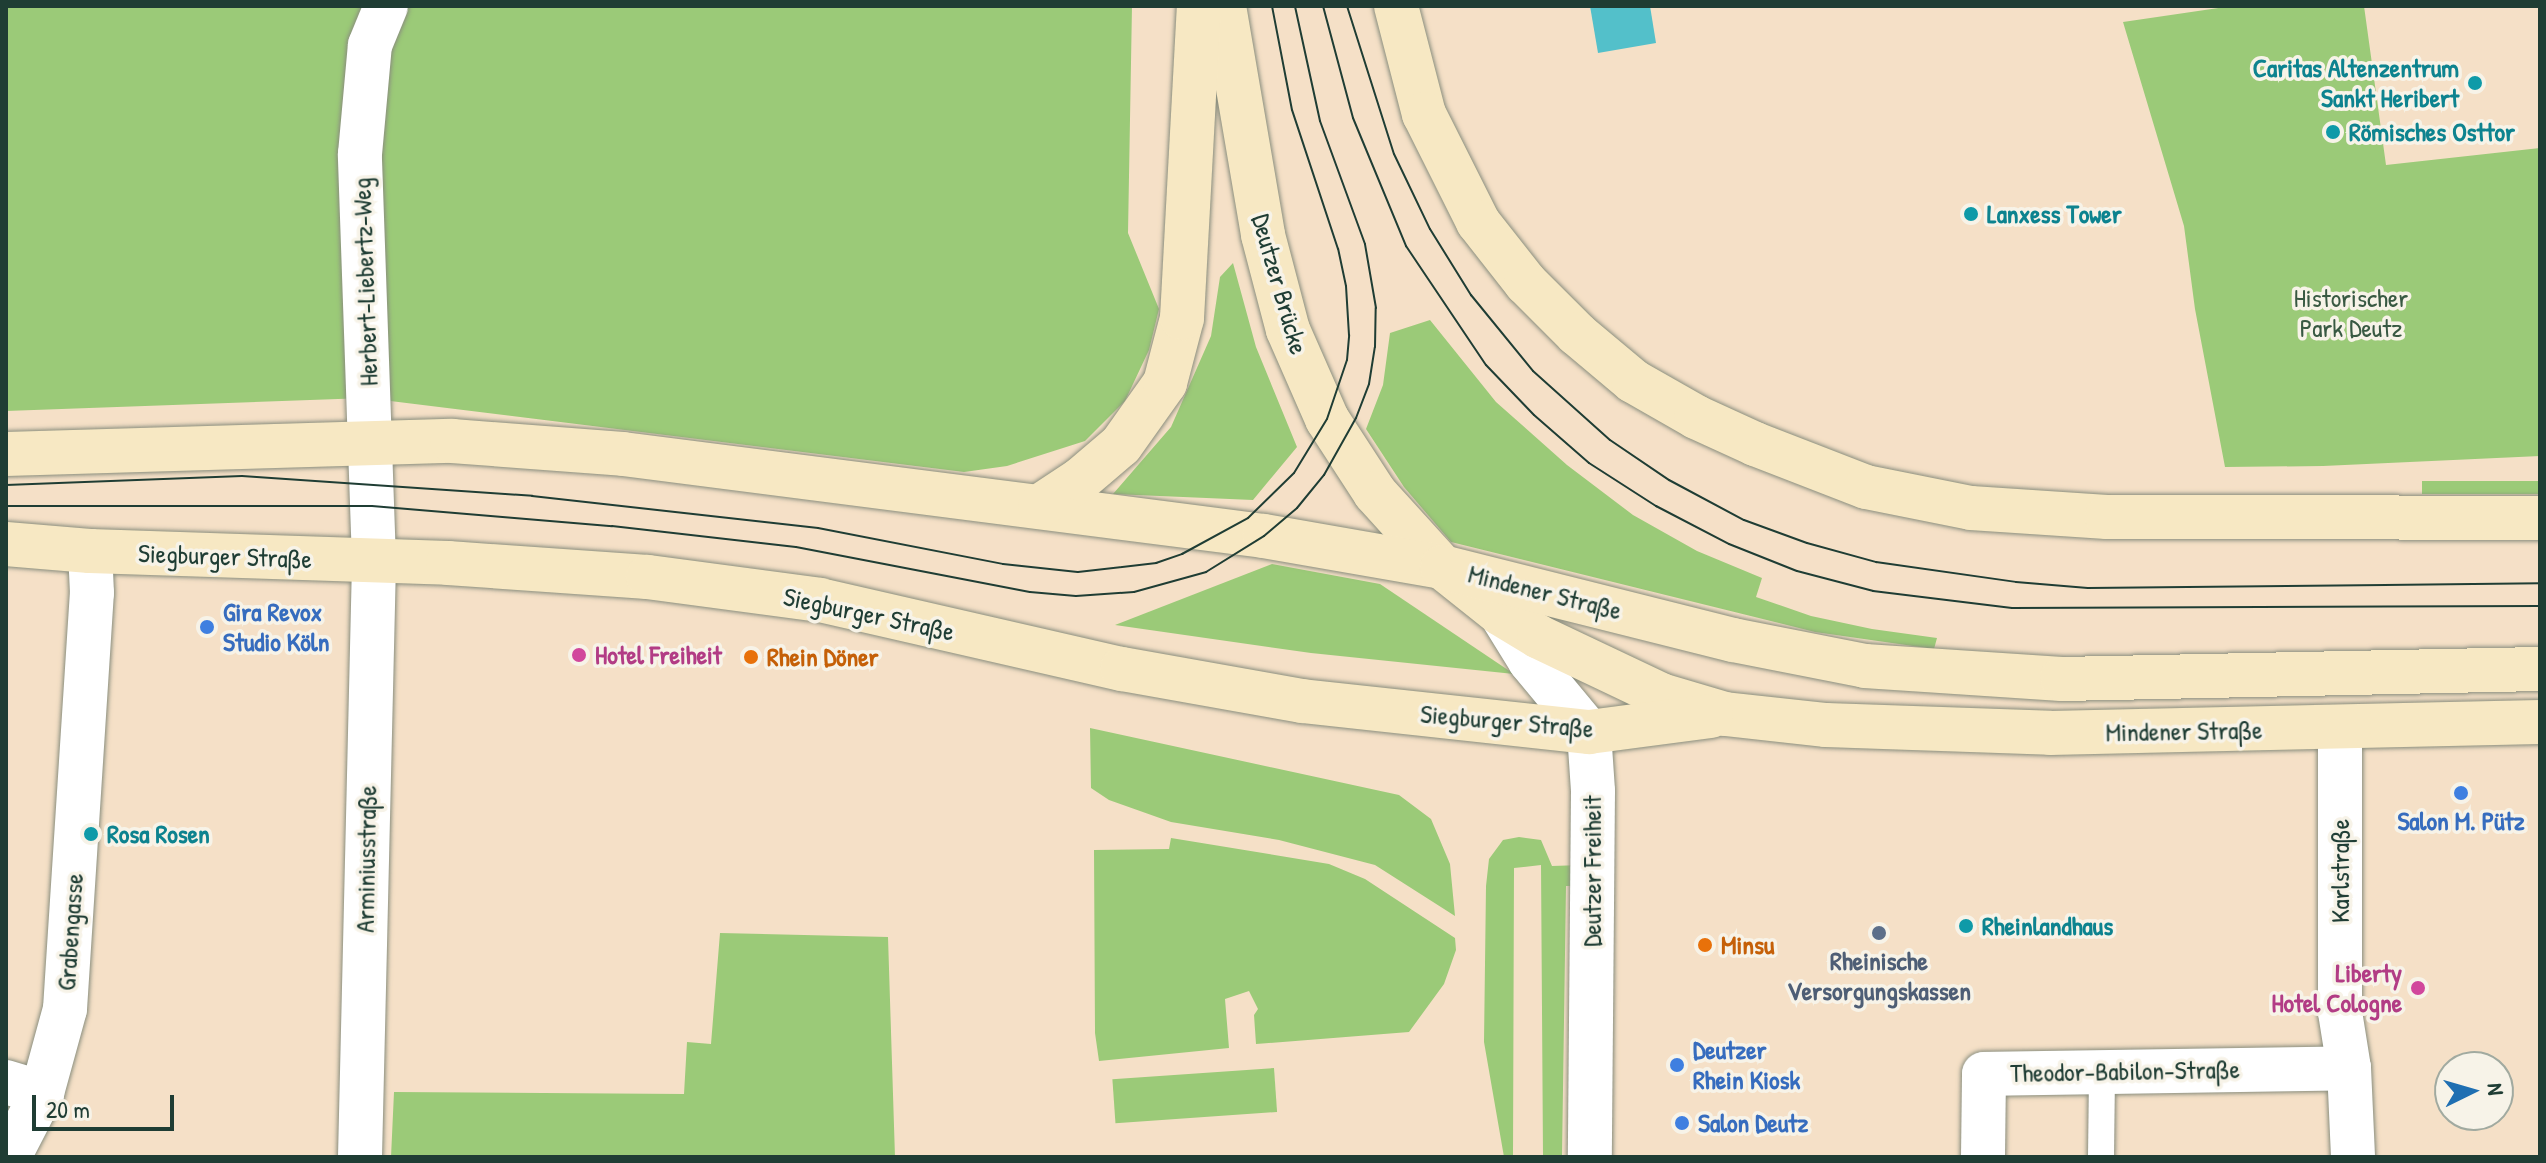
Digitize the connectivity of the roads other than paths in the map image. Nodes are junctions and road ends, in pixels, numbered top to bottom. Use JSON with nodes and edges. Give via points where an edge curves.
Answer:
{"nodes":[{"id":1,"x":386,"y":6,"type":"edge"},
{"id":2,"x":1199,"y":6,"type":"edge"},
{"id":3,"x":1224,"y":6,"type":"edge"},
{"id":4,"x":1396,"y":6,"type":"edge"},
{"id":5,"x":370,"y":441,"type":"junction"},
{"id":6,"x":6,"y":454,"type":"edge"},
{"id":7,"x":1040,"y":506,"type":"junction"},
{"id":8,"x":2540,"y":518,"type":"edge"},
{"id":9,"x":6,"y":544,"type":"edge"},
{"id":10,"x":90,"y":551,"type":"junction"},
{"id":11,"x":374,"y":561,"type":"junction"},
{"id":12,"x":1442,"y":567,"type":"junction"},
{"id":13,"x":1501,"y":614,"type":"junction"},
{"id":14,"x":2540,"y":669,"type":"edge"},
{"id":15,"x":1725,"y":714,"type":"junction"},
{"id":16,"x":2540,"y":722,"type":"edge"},
{"id":17,"x":2340,"y":728,"type":"junction"},
{"id":18,"x":1589,"y":732,"type":"junction"},
{"id":19,"x":2349,"y":1068,"type":"junction"},
{"id":20,"x":2102,"y":1072,"type":"junction"},
{"id":21,"x":24,"y":1088,"type":"edge"},
{"id":22,"x":9,"y":1157,"type":"edge"},
{"id":23,"x":360,"y":1157,"type":"edge"},
{"id":24,"x":1590,"y":1157,"type":"edge"},
{"id":25,"x":1983,"y":1157,"type":"edge"},
{"id":26,"x":2101,"y":1157,"type":"edge"},
{"id":27,"x":2353,"y":1157,"type":"edge"}],
"edges":[{"from":1,"to":5,"type":"street","name":"Herbert-Liebertz-Weg","via":[[370,45],[360,154]]},
{"from":2,"to":7,"type":"main road","via":[[1182,318],[1165,383],[1121,445]]},
{"from":3,"to":12,"type":"main road","name":"Deutzer Brücke","via":[[1263,235],[1288,330],[1342,445],[1375,493]]},
{"from":4,"to":8,"type":"main road","via":[[1424,114],[1478,222],[1526,283],[1633,381],[1755,444],[1866,487],[1971,508],[2107,517]]},
{"from":5,"to":6,"type":"main road"},
{"from":5,"to":7,"type":"main road","via":[[525,445]]},
{"from":5,"to":11,"type":"street","name":"Herbert-Liebertz-Weg"},
{"from":7,"to":12,"type":"main road"},
{"from":9,"to":10,"type":"main road","name":"Siegburger Straße"},
{"from":10,"to":11,"type":"main road","name":"Siegburger Straße"},
{"from":10,"to":21,"type":"street","name":"Grabengasse","via":[[92,593],[65,1009]]},
{"from":11,"to":18,"type":"main road","name":"Siegburger Straße","via":[[648,577],[820,600],[1122,669],[1302,701]]},
{"from":11,"to":23,"type":"street","name":"Arminiusstraße"},
{"from":12,"to":13,"type":"main road","name":"Mindener Straße"},
{"from":12,"to":14,"type":"main road","name":"Mindener Straße","via":[[1733,640],[1865,666],[2062,679]]},
{"from":13,"to":15,"type":"main road","name":"Mindener Straße","via":[[1569,653],[1661,695]]},
{"from":13,"to":18,"type":"street","via":[[1530,661]]},
{"from":15,"to":17,"type":"main road","name":"Mindener Straße","via":[[1883,729],[2050,733]]},
{"from":15,"to":18,"type":"main road","name":"Siegburger Straße"},
{"from":16,"to":17,"type":"main road","name":"Mindener Straße"},
{"from":17,"to":19,"type":"street","name":"Karlstraße","via":[[2340,1012]]},
{"from":18,"to":24,"type":"street","name":"Deutzer Freiheit"},
{"from":19,"to":20,"type":"street","name":"Theodor-Babilon-Straße"},
{"from":19,"to":27,"type":"street","name":"Karlstraße"},
{"from":20,"to":25,"type":"street","name":"Theodor-Babilon-Straße","via":[[1984,1074]]},
{"from":20,"to":26,"type":"lane"},
{"from":21,"to":22,"type":"street","name":"Grabengasse"}]}
